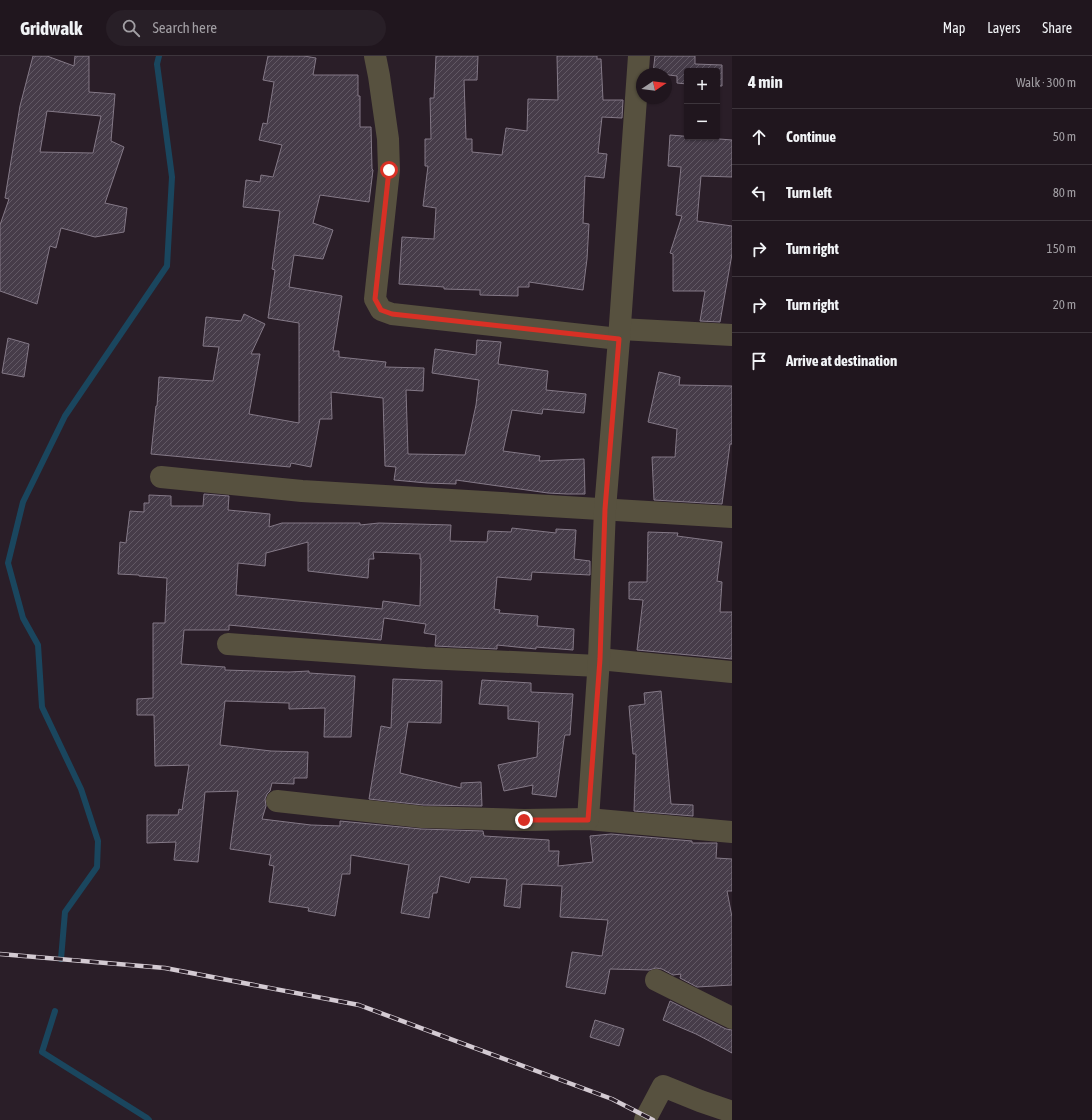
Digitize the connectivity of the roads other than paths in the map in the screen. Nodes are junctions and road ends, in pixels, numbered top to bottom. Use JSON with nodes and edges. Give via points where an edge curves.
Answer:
{"nodes":[{"id":1,"x":374,"y":56,"type":"edge"},
{"id":2,"x":639,"y":56,"type":"edge"},
{"id":3,"x":620,"y":334,"type":"junction"},
{"id":4,"x":732,"y":336,"type":"edge"},
{"id":5,"x":161,"y":477,"type":"dead end"},
{"id":6,"x":605,"y":509,"type":"junction"},
{"id":7,"x":732,"y":517,"type":"edge"},
{"id":8,"x":228,"y":644,"type":"dead end"},
{"id":9,"x":599,"y":663,"type":"junction"},
{"id":10,"x":732,"y":672,"type":"edge"},
{"id":11,"x":277,"y":801,"type":"dead end"},
{"id":12,"x":588,"y":820,"type":"junction"},
{"id":13,"x":732,"y":832,"type":"edge"},
{"id":14,"x":656,"y":980,"type":"dead end"},
{"id":15,"x":732,"y":1018,"type":"edge"},
{"id":16,"x":732,"y":1112,"type":"edge"},
{"id":17,"x":645,"y":1120,"type":"edge"}],
"edges":[{"from":1,"to":3,"type":"street","via":[[388,139],[389,170],[375,299],[381,310],[392,314]]},
{"from":2,"to":3,"type":"street"},
{"from":3,"to":4,"type":"street"},
{"from":3,"to":6,"type":"street"},
{"from":5,"to":6,"type":"street","via":[[302,491]]},
{"from":6,"to":7,"type":"street"},
{"from":6,"to":9,"type":"street"},
{"from":8,"to":9,"type":"street","via":[[425,658]]},
{"from":9,"to":10,"type":"street"},
{"from":9,"to":12,"type":"street"},
{"from":11,"to":12,"type":"street","via":[[422,817]]},
{"from":12,"to":13,"type":"street"},
{"from":14,"to":15,"type":"street"},
{"from":16,"to":17,"type":"street","via":[[662,1086]]}]}
